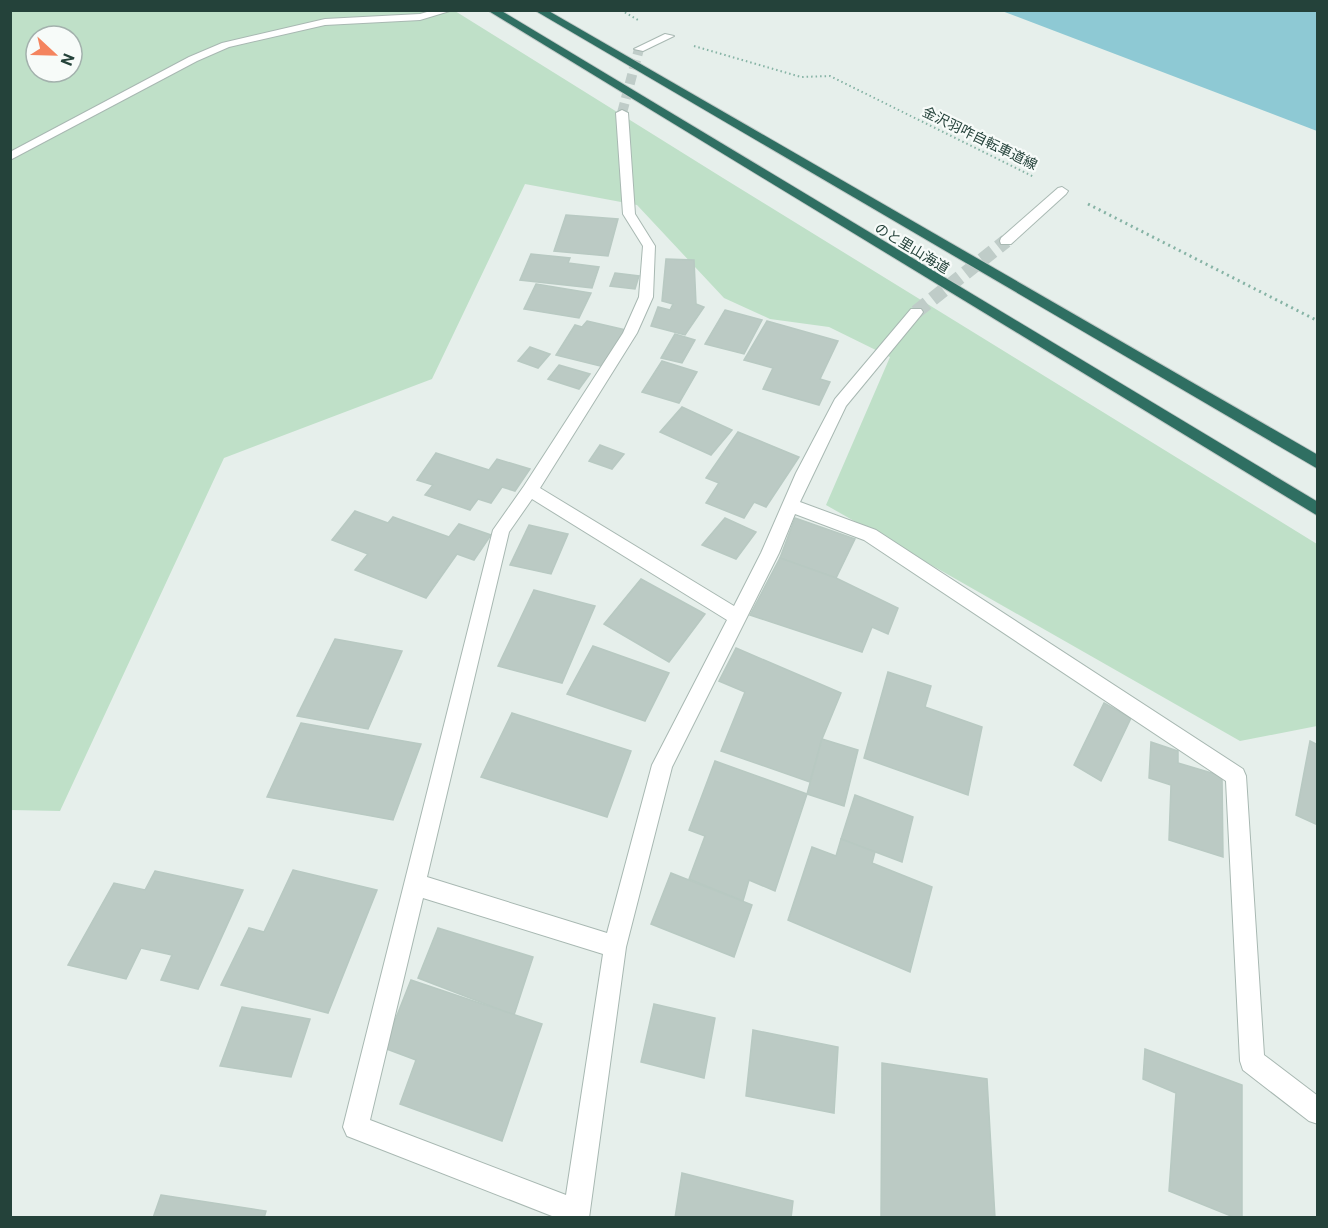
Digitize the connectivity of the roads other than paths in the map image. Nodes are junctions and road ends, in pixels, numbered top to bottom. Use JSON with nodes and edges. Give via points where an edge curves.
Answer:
{"nodes":[{"id":1,"x":448,"y":10,"type":"edge"},
{"id":2,"x":492,"y":10,"type":"edge"},
{"id":3,"x":539,"y":10,"type":"edge"},
{"id":4,"x":669,"y":36,"type":"road end"},
{"id":5,"x":639,"y":49,"type":"dead end"},
{"id":6,"x":622,"y":113,"type":"tunnel mouth"},
{"id":7,"x":10,"y":157,"type":"edge"},
{"id":8,"x":1062,"y":191,"type":"road end"},
{"id":9,"x":1006,"y":241,"type":"tunnel mouth"},
{"id":10,"x":916,"y":312,"type":"tunnel mouth"},
{"id":11,"x":1317,"y":462,"type":"edge"},
{"id":12,"x":530,"y":490,"type":"junction"},
{"id":13,"x":790,"y":505,"type":"junction"},
{"id":14,"x":1317,"y":510,"type":"edge"},
{"id":15,"x":737,"y":617,"type":"junction"},
{"id":16,"x":414,"y":884,"type":"junction"},
{"id":17,"x":615,"y":947,"type":"junction"},
{"id":18,"x":1317,"y":1112,"type":"edge"},
{"id":19,"x":577,"y":1215,"type":"edge"}],
"edges":[{"from":1,"to":7,"type":"street","via":[[420,17],[325,22],[226,45]]},
{"from":2,"to":14,"type":"highway","name":"のと里山海道"},
{"from":3,"to":11,"type":"highway","name":"のと里山海道"},
{"from":4,"to":5,"type":"street"},
{"from":6,"to":12,"type":"street","via":[[630,214],[649,246],[646,297],[630,333]]},
{"from":8,"to":9,"type":"street"},
{"from":10,"to":13,"type":"street","via":[[840,404]]},
{"from":12,"to":15,"type":"street"},
{"from":12,"to":16,"type":"street","via":[[501,530]]},
{"from":13,"to":15,"type":"street"},
{"from":13,"to":18,"type":"street","via":[[870,535],[1236,776],[1252,1061]]},
{"from":15,"to":17,"type":"street","via":[[662,765]]},
{"from":16,"to":17,"type":"street"},
{"from":16,"to":19,"type":"street","via":[[356,1127]]},
{"from":17,"to":19,"type":"street"}]}
